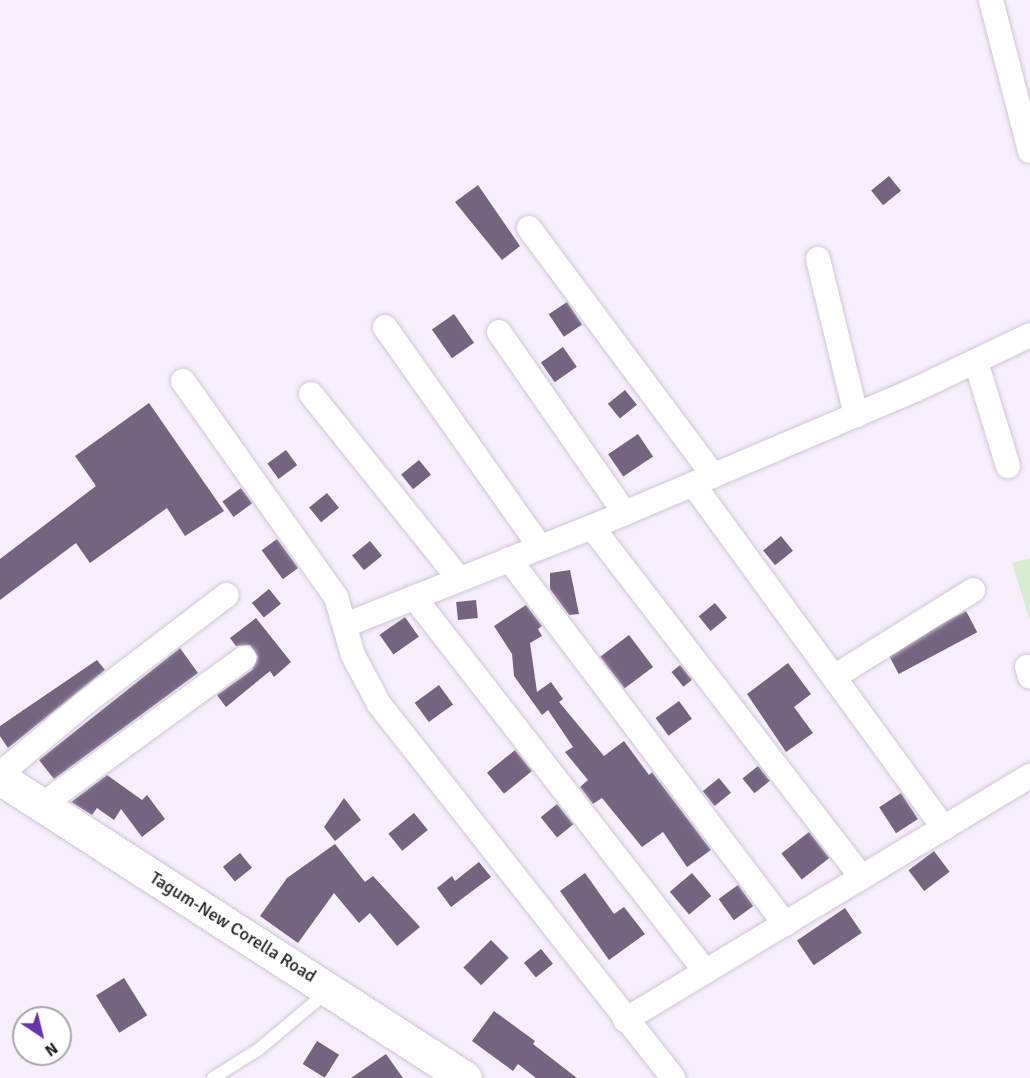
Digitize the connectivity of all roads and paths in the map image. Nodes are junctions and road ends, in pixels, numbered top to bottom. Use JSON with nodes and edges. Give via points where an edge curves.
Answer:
{"nodes":[{"id":1,"x":991,"y":0,"type":"edge"},
{"id":2,"x":1030,"y":151,"type":"edge"},
{"id":3,"x":529,"y":228,"type":"dead end"},
{"id":4,"x":818,"y":258,"type":"dead end"},
{"id":5,"x":385,"y":327,"type":"dead end"},
{"id":6,"x":499,"y":332,"type":"dead end"},
{"id":7,"x":1030,"y":336,"type":"edge"},
{"id":8,"x":976,"y":362,"type":"junction"},
{"id":9,"x":183,"y":381,"type":"dead end"},
{"id":10,"x":311,"y":394,"type":"dead end"},
{"id":11,"x":856,"y":415,"type":"junction"},
{"id":12,"x":1008,"y":466,"type":"dead end"},
{"id":13,"x":703,"y":480,"type":"junction"},
{"id":14,"x":625,"y":513,"type":"junction"},
{"id":15,"x":592,"y":527,"type":"junction"},
{"id":16,"x":540,"y":547,"type":"junction"},
{"id":17,"x":509,"y":560,"type":"junction"},
{"id":18,"x":459,"y":579,"type":"junction"},
{"id":19,"x":973,"y":590,"type":"dead end"},
{"id":20,"x":227,"y":595,"type":"dead end"},
{"id":21,"x":414,"y":597,"type":"junction"},
{"id":22,"x":348,"y":624,"type":"junction"},
{"id":23,"x":244,"y":658,"type":"dead end"},
{"id":24,"x":834,"y":677,"type":"junction"},
{"id":25,"x":0,"y":776,"type":"edge"},
{"id":26,"x":1030,"y":776,"type":"edge"},
{"id":27,"x":42,"y":805,"type":"junction"},
{"id":28,"x":944,"y":828,"type":"junction"},
{"id":29,"x":862,"y":877,"type":"junction"},
{"id":30,"x":785,"y":924,"type":"junction"},
{"id":31,"x":705,"y":971,"type":"junction"},
{"id":32,"x":330,"y":989,"type":"junction"},
{"id":33,"x":626,"y":1020,"type":"junction"},
{"id":34,"x":213,"y":1078,"type":"edge"},
{"id":35,"x":465,"y":1078,"type":"edge"},
{"id":36,"x":673,"y":1078,"type":"edge"}],
"edges":[{"from":1,"to":2,"type":"street"},
{"from":3,"to":13,"type":"street"},
{"from":4,"to":11,"type":"street"},
{"from":5,"to":16,"type":"street"},
{"from":6,"to":14,"type":"street"},
{"from":7,"to":8,"type":"street"},
{"from":8,"to":11,"type":"street"},
{"from":8,"to":12,"type":"street"},
{"from":9,"to":22,"type":"street","via":[[329,585]]},
{"from":10,"to":18,"type":"street"},
{"from":11,"to":13,"type":"street"},
{"from":13,"to":14,"type":"street"},
{"from":13,"to":24,"type":"street"},
{"from":14,"to":15,"type":"street"},
{"from":15,"to":16,"type":"street"},
{"from":15,"to":29,"type":"street"},
{"from":16,"to":17,"type":"street"},
{"from":17,"to":18,"type":"street"},
{"from":17,"to":30,"type":"street"},
{"from":18,"to":21,"type":"street"},
{"from":19,"to":24,"type":"street"},
{"from":20,"to":25,"type":"street","via":[[84,703]]},
{"from":21,"to":22,"type":"street"},
{"from":21,"to":31,"type":"street"},
{"from":22,"to":33,"type":"street","via":[[353,655],[379,704]]},
{"from":23,"to":27,"type":"street"},
{"from":24,"to":28,"type":"street"},
{"from":25,"to":27,"type":"main road","name":"Tagum-New Corella Road"},
{"from":26,"to":28,"type":"street"},
{"from":27,"to":32,"type":"main road","name":"Tagum-New Corella Road"},
{"from":28,"to":29,"type":"street"},
{"from":29,"to":30,"type":"street"},
{"from":30,"to":31,"type":"street"},
{"from":31,"to":33,"type":"street"},
{"from":32,"to":34,"type":"lane","via":[[259,1049]]},
{"from":32,"to":35,"type":"main road","name":"Tagum-New Corella Road"},
{"from":33,"to":36,"type":"street"}]}
